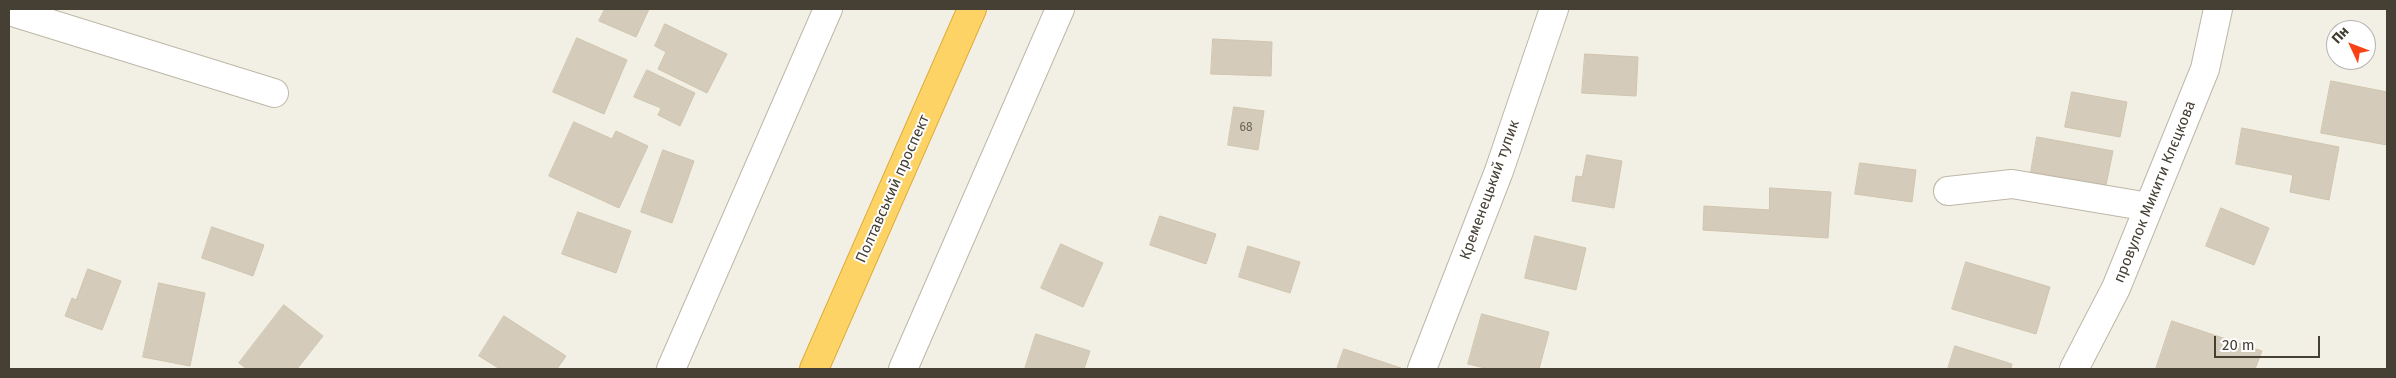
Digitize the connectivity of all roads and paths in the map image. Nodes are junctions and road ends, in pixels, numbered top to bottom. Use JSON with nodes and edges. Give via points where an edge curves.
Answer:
{"nodes":[{"id":1,"x":828,"y":9,"type":"edge"},
{"id":2,"x":972,"y":9,"type":"edge"},
{"id":3,"x":1060,"y":9,"type":"edge"},
{"id":4,"x":1554,"y":9,"type":"edge"},
{"id":5,"x":2218,"y":9,"type":"edge"},
{"id":6,"x":9,"y":11,"type":"edge"},
{"id":7,"x":274,"y":93,"type":"dead end"},
{"id":8,"x":1948,"y":191,"type":"dead end"},
{"id":9,"x":2149,"y":207,"type":"junction"},
{"id":10,"x":671,"y":369,"type":"edge"},
{"id":11,"x":814,"y":369,"type":"edge"},
{"id":12,"x":903,"y":369,"type":"edge"},
{"id":13,"x":1422,"y":369,"type":"edge"},
{"id":14,"x":2074,"y":369,"type":"edge"}],
"edges":[{"from":1,"to":10,"type":"street"},
{"from":2,"to":11,"type":"highway","name":"Полтавський проспект"},
{"from":3,"to":12,"type":"street"},
{"from":4,"to":13,"type":"street","name":"Кременецький тупик","via":[[1499,171]]},
{"from":5,"to":9,"type":"street","name":"провулок Микити Клєцкова","via":[[2206,68]]},
{"from":6,"to":7,"type":"street"},
{"from":8,"to":9,"type":"street","via":[[2012,184]]},
{"from":9,"to":14,"type":"street","name":"провулок Микити Клєцкова","via":[[2116,288]]}]}
